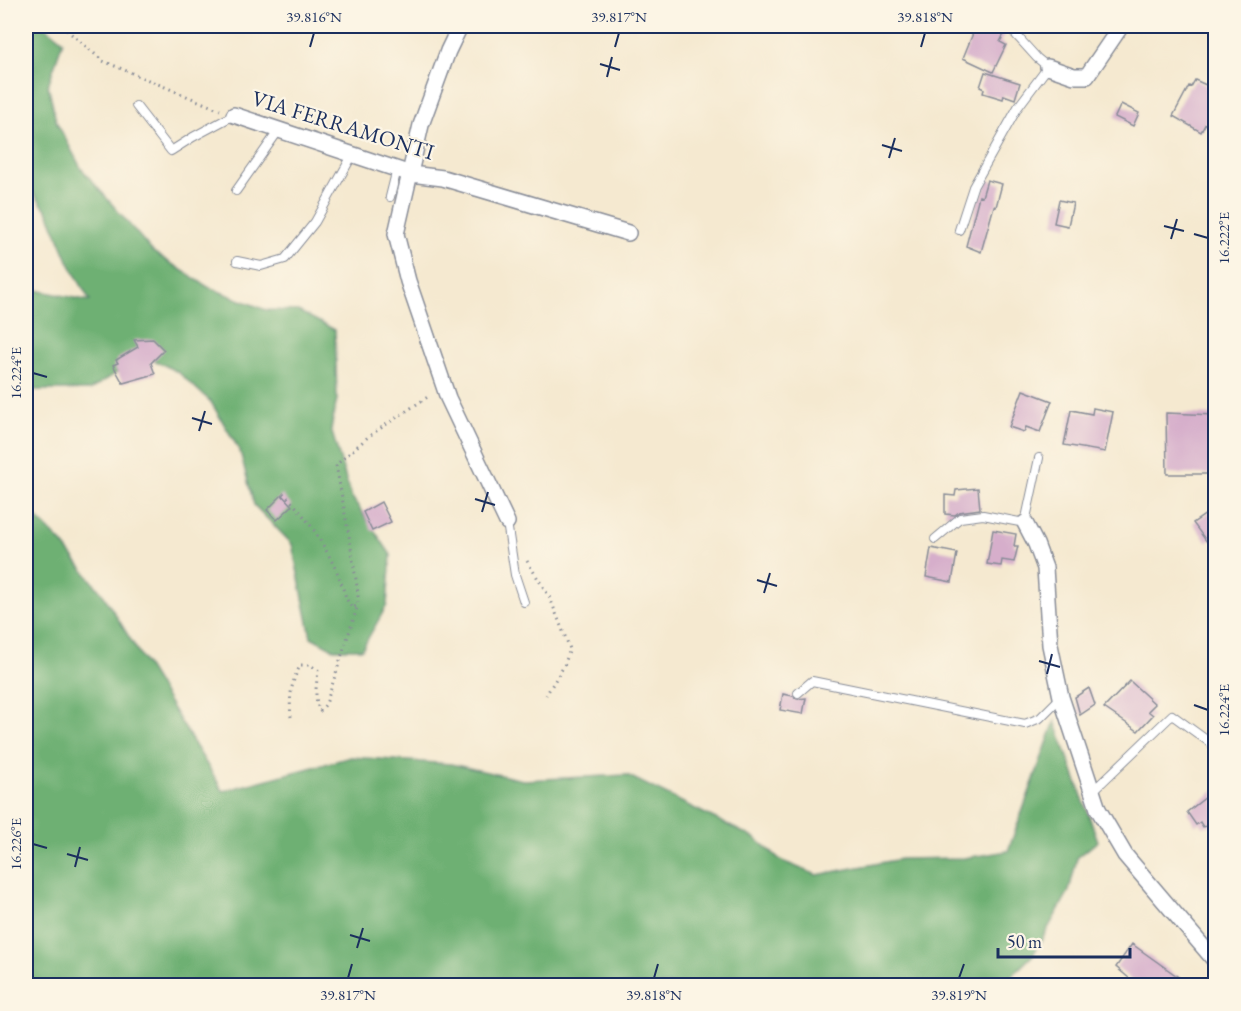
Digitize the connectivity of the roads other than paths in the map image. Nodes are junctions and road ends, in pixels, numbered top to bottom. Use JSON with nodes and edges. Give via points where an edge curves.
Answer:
{"nodes":[{"id":1,"x":460,"y":26,"type":"edge"},
{"id":2,"x":1008,"y":26,"type":"edge"},
{"id":3,"x":1121,"y":26,"type":"edge"},
{"id":4,"x":1048,"y":67,"type":"junction"},
{"id":5,"x":136,"y":106,"type":"dead end"},
{"id":6,"x":234,"y":115,"type":"joint"},
{"id":7,"x":279,"y":130,"type":"junction"},
{"id":8,"x":353,"y":154,"type":"junction"},
{"id":9,"x":404,"y":171,"type":"junction"},
{"id":10,"x":236,"y":191,"type":"dead end"},
{"id":11,"x":390,"y":198,"type":"dead end"},
{"id":12,"x":959,"y":230,"type":"dead end"},
{"id":13,"x":628,"y":233,"type":"dead end"},
{"id":14,"x":237,"y":261,"type":"dead end"},
{"id":15,"x":1039,"y":458,"type":"dead end"},
{"id":16,"x":507,"y":522,"type":"joint"},
{"id":17,"x":1025,"y":523,"type":"junction"},
{"id":18,"x":935,"y":539,"type":"dead end"},
{"id":19,"x":524,"y":602,"type":"dead end"},
{"id":20,"x":798,"y":693,"type":"dead end"},
{"id":21,"x":1061,"y":697,"type":"junction"},
{"id":22,"x":1215,"y":747,"type":"edge"},
{"id":23,"x":1093,"y":791,"type":"junction"},
{"id":24,"x":1215,"y":962,"type":"edge"}],
"edges":[{"from":1,"to":9,"type":"street"},
{"from":2,"to":4,"type":"lane"},
{"from":3,"to":4,"type":"street","via":[[1087,76]]},
{"from":4,"to":12,"type":"lane","via":[[1018,107],[974,188]]},
{"from":5,"to":6,"type":"lane","via":[[171,151]]},
{"from":6,"to":7,"type":"street","name":"VIA FERRAMONTI"},
{"from":7,"to":8,"type":"street","name":"VIA FERRAMONTI"},
{"from":7,"to":10,"type":"lane"},
{"from":8,"to":9,"type":"street","name":"VIA FERRAMONTI"},
{"from":8,"to":14,"type":"lane","via":[[315,222],[285,259],[261,266]]},
{"from":9,"to":11,"type":"lane"},
{"from":9,"to":13,"type":"street","name":"VIA FERRAMONTI","via":[[443,178]]},
{"from":9,"to":16,"type":"street","via":[[396,234],[408,281],[444,387]]},
{"from":15,"to":17,"type":"lane"},
{"from":16,"to":19,"type":"lane","via":[[515,575]]},
{"from":17,"to":18,"type":"lane","via":[[983,515],[960,518]]},
{"from":17,"to":21,"type":"street","via":[[1045,568],[1050,645]]},
{"from":20,"to":21,"type":"lane","via":[[812,681],[1025,724],[1040,718]]},
{"from":21,"to":23,"type":"street"},
{"from":22,"to":23,"type":"lane","via":[[1172,715]]},
{"from":23,"to":24,"type":"street","via":[[1098,809],[1125,855]]}]}
